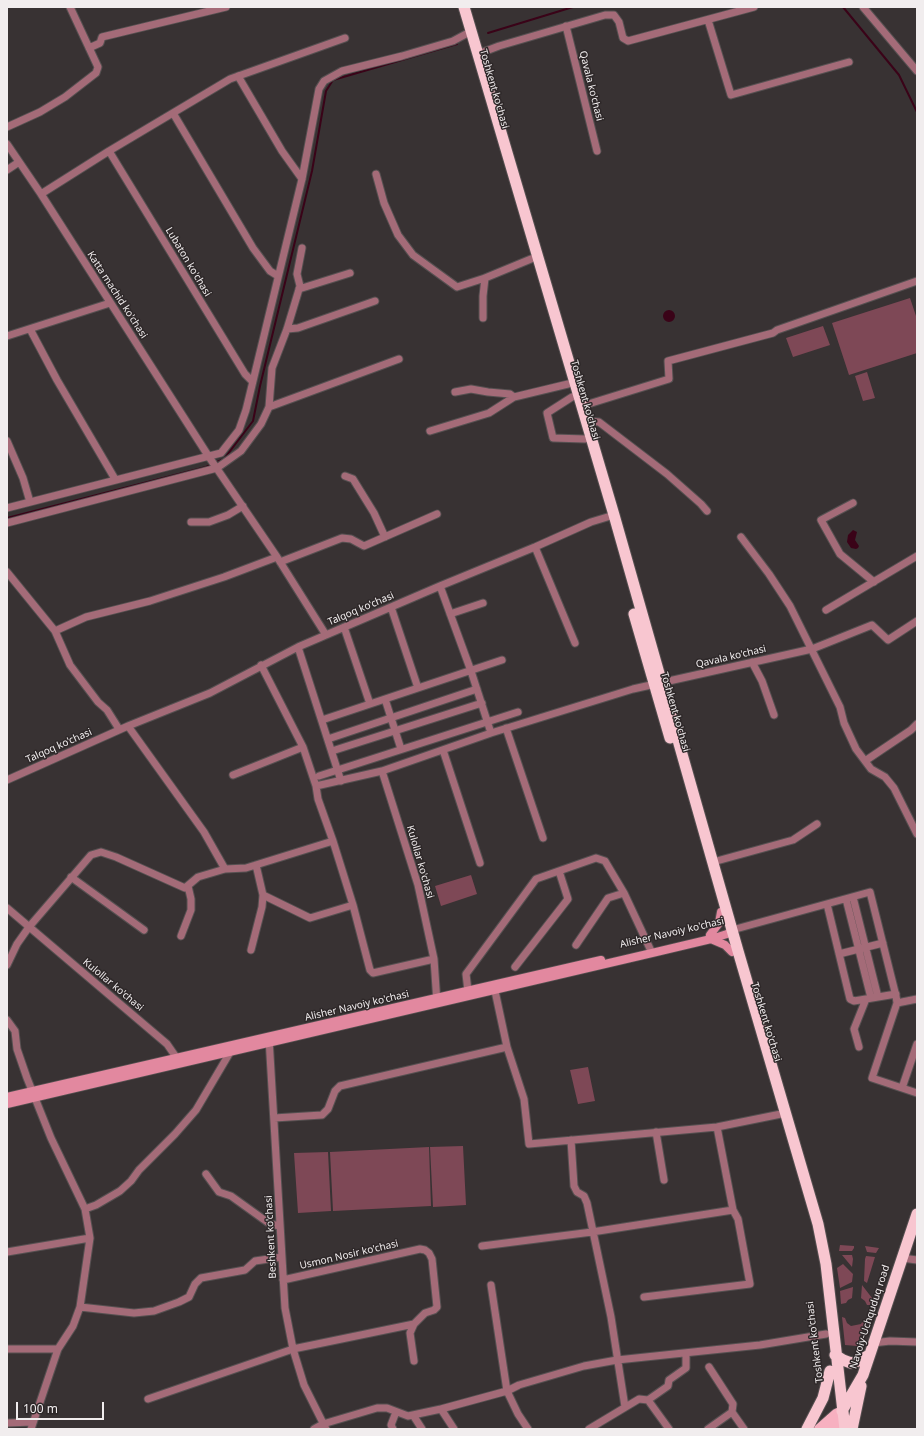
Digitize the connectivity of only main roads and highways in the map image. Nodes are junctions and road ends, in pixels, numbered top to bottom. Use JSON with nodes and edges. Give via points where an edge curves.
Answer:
{"nodes":[{"id":1,"x":458,"y":7,"type":"edge"},
{"id":2,"x":464,"y":7,"type":"edge"},
{"id":3,"x":610,"y":516,"type":"junction"},
{"id":4,"x":658,"y":683,"type":"junction"},
{"id":5,"x":721,"y":912,"type":"junction"},
{"id":6,"x":728,"y":931,"type":"junction"},
{"id":7,"x":710,"y":937,"type":"junction"},
{"id":8,"x":651,"y":951,"type":"junction"},
{"id":9,"x":732,"y":952,"type":"junction"},
{"id":10,"x":436,"y":1001,"type":"junction"},
{"id":11,"x":34,"y":1094,"type":"junction"},
{"id":12,"x":7,"y":1097,"type":"edge"},
{"id":13,"x":7,"y":1104,"type":"edge"},
{"id":14,"x":783,"y":1114,"type":"junction"},
{"id":15,"x":917,"y":1214,"type":"edge"},
{"id":16,"x":835,"y":1355,"type":"junction"},
{"id":17,"x":869,"y":1355,"type":"junction"},
{"id":18,"x":830,"y":1370,"type":"junction"},
{"id":19,"x":863,"y":1375,"type":"junction"},
{"id":20,"x":838,"y":1423,"type":"edge"},
{"id":21,"x":807,"y":1429,"type":"edge"},
{"id":22,"x":819,"y":1429,"type":"edge"},
{"id":23,"x":852,"y":1429,"type":"edge"}],
"edges":[{"from":1,"to":3,"type":"highway","name":"Toshkent ko'chasi","via":[[584,440]]},
{"from":2,"to":3,"type":"highway","name":"Toshkent ko'chasi","via":[[582,406]]},
{"from":3,"to":4,"type":"highway","name":"Toshkent ko'chasi"},
{"from":4,"to":5,"type":"highway","name":"Toshkent ko'chasi"},
{"from":4,"to":6,"type":"highway","name":"Toshkent ko'chasi","via":[[713,862]]},
{"from":5,"to":6,"type":"highway","name":"Toshkent ko'chasi"},
{"from":5,"to":7,"type":"main road","via":[[719,923]]},
{"from":6,"to":7,"type":"main road","name":"Alisher Navoiy ko'chasi"},
{"from":6,"to":9,"type":"highway","name":"Toshkent ko'chasi"},
{"from":6,"to":14,"type":"highway","name":"Toshkent ko'chasi"},
{"from":7,"to":8,"type":"main road","name":"Alisher Navoiy ko'chasi"},
{"from":7,"to":9,"type":"main road"},
{"from":8,"to":10,"type":"main road","name":"Alisher Navoiy ko'chasi","via":[[468,991]]},
{"from":8,"to":10,"type":"main road","name":"Alisher Navoiy ko'chasi","via":[[495,991]]},
{"from":9,"to":14,"type":"highway","name":"Toshkent ko'chasi"},
{"from":10,"to":11,"type":"main road","name":"Alisher Navoiy ko'chasi"},
{"from":11,"to":12,"type":"main road","name":"Alisher Navoiy ko'chasi"},
{"from":11,"to":13,"type":"main road","name":"Alisher Navoiy ko'chasi"},
{"from":14,"to":16,"type":"highway","name":"Toshkent ko'chasi","via":[[818,1224]]},
{"from":14,"to":18,"type":"highway","name":"Toshkent ko'chasi","via":[[815,1242]]},
{"from":15,"to":17,"type":"highway","name":"Navoiy-Uchquduq road"},
{"from":16,"to":17,"type":"highway","via":[[851,1363]]},
{"from":16,"to":20,"type":"highway","name":"Toshkent ko'chasi"},
{"from":17,"to":19,"type":"highway","name":"Navoiy-Uchquduq road"},
{"from":18,"to":20,"type":"highway","name":"Toshkent ko'chasi"},
{"from":18,"to":21,"type":"highway","via":[[823,1398]]},
{"from":19,"to":20,"type":"highway","name":"Navoiy-Uchquduq road"},
{"from":19,"to":23,"type":"highway"},
{"from":20,"to":22,"type":"main road"}]}
